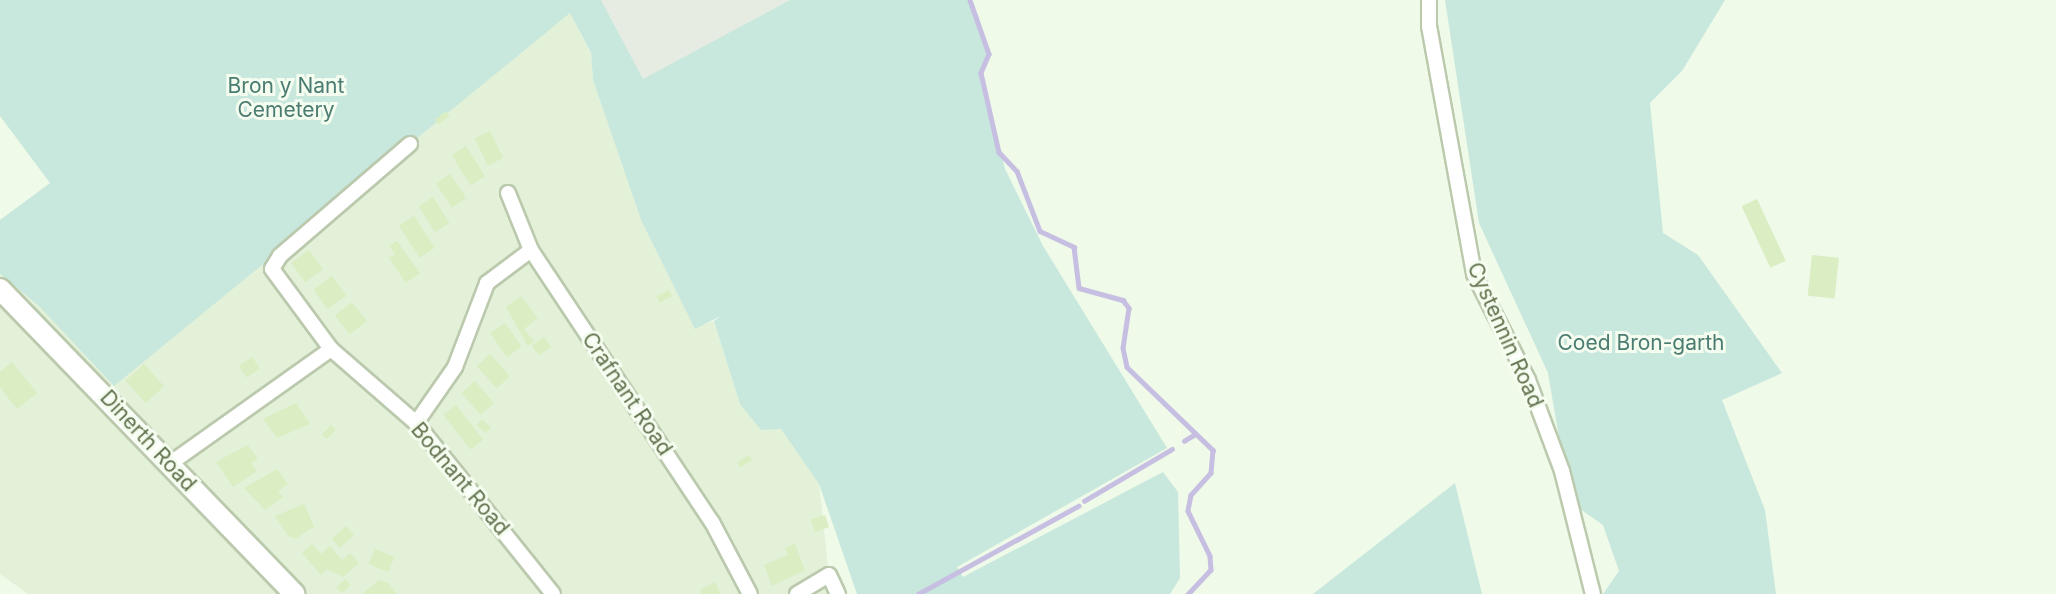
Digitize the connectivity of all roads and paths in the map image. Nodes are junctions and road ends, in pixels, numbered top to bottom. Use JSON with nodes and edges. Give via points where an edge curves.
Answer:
{"nodes":[{"id":1,"x":1429,"y":0,"type":"edge"},
{"id":2,"x":410,"y":144,"type":"dead end"},
{"id":3,"x":508,"y":193,"type":"dead end"},
{"id":4,"x":531,"y":250,"type":"junction"},
{"id":5,"x":0,"y":289,"type":"edge"},
{"id":6,"x":331,"y":349,"type":"junction"},
{"id":7,"x":416,"y":423,"type":"junction"},
{"id":8,"x":168,"y":465,"type":"junction"},
{"id":9,"x":295,"y":594,"type":"edge"},
{"id":10,"x":553,"y":594,"type":"edge"},
{"id":11,"x":750,"y":594,"type":"edge"},
{"id":12,"x":797,"y":594,"type":"edge"},
{"id":13,"x":838,"y":594,"type":"edge"},
{"id":14,"x":1593,"y":594,"type":"edge"}],
"edges":[{"from":1,"to":14,"type":"street","name":"Cystennin Road","via":[[1429,26],[1474,274],[1528,380],[1562,471]]},
{"from":2,"to":6,"type":"street","name":"Bodnant Road","via":[[272,265]]},
{"from":3,"to":4,"type":"street","name":"Crafnant Road"},
{"from":4,"to":7,"type":"street","via":[[487,283],[455,367]]},
{"from":4,"to":11,"type":"street","name":"Crafnant Road","via":[[712,522]]},
{"from":5,"to":8,"type":"street","name":"Dinerth Road"},
{"from":6,"to":7,"type":"street","name":"Bodnant Road"},
{"from":6,"to":8,"type":"street"},
{"from":7,"to":10,"type":"street","name":"Bodnant Road"},
{"from":8,"to":9,"type":"street","name":"Dinerth Road"},
{"from":12,"to":13,"type":"street","via":[[829,575]]}]}
